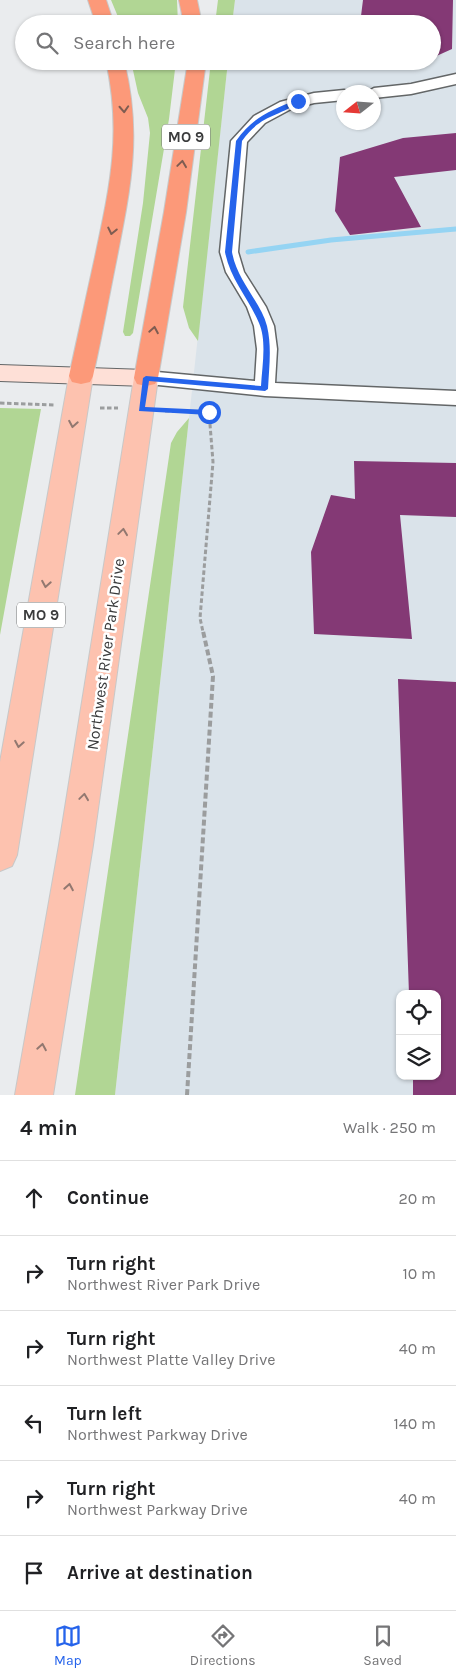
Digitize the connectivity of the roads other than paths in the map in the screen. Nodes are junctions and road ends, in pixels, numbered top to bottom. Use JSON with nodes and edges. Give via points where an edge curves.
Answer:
{"nodes":[{"id":1,"x":97,"y":0,"type":"edge"},
{"id":2,"x":188,"y":0,"type":"edge"},
{"id":3,"x":207,"y":0,"type":"edge"},
{"id":4,"x":101,"y":15,"type":"edge"},
{"id":5,"x":192,"y":15,"type":"edge"},
{"id":6,"x":204,"y":15,"type":"edge"},
{"id":7,"x":117,"y":70,"type":"edge"},
{"id":8,"x":196,"y":70,"type":"edge"},
{"id":9,"x":456,"y":79,"type":"edge"},
{"id":10,"x":381,"y":92,"type":"edge"},
{"id":11,"x":336,"y":95,"type":"edge"},
{"id":12,"x":0,"y":373,"type":"edge"},
{"id":13,"x":81,"y":376,"type":"junction"},
{"id":14,"x":265,"y":389,"type":"junction"},
{"id":15,"x":144,"y":394,"type":"junction"},
{"id":16,"x":456,"y":398,"type":"edge"},
{"id":17,"x":0,"y":855,"type":"edge"},
{"id":18,"x":34,"y":1095,"type":"edge"}],
"edges":[{"from":1,"to":4,"type":"highway"},
{"from":2,"to":5,"type":"highway"},
{"from":3,"to":6,"type":"highway"},
{"from":7,"to":13,"type":"highway","number":"MO 9","one_way":true,"via":[[123,91],[125,136],[122,183]]},
{"from":15,"to":8,"type":"highway","name":"Northwest River Park Drive","number":"MO 9","one_way":true},
{"from":9,"to":10,"type":"street"},
{"from":11,"to":14,"type":"street","via":[[309,98],[278,108],[248,128],[239,141],[229,252],[231,265],[263,325],[267,355]]},
{"from":12,"to":13,"type":"street"},
{"from":13,"to":15,"type":"street"},
{"from":13,"to":17,"type":"main road","number":"MO 9","one_way":true},
{"from":14,"to":15,"type":"street"},
{"from":14,"to":16,"type":"street"},
{"from":18,"to":15,"type":"main road","name":"Northwest River Park Drive","number":"MO 9","one_way":true,"via":[[76,845]]}]}
